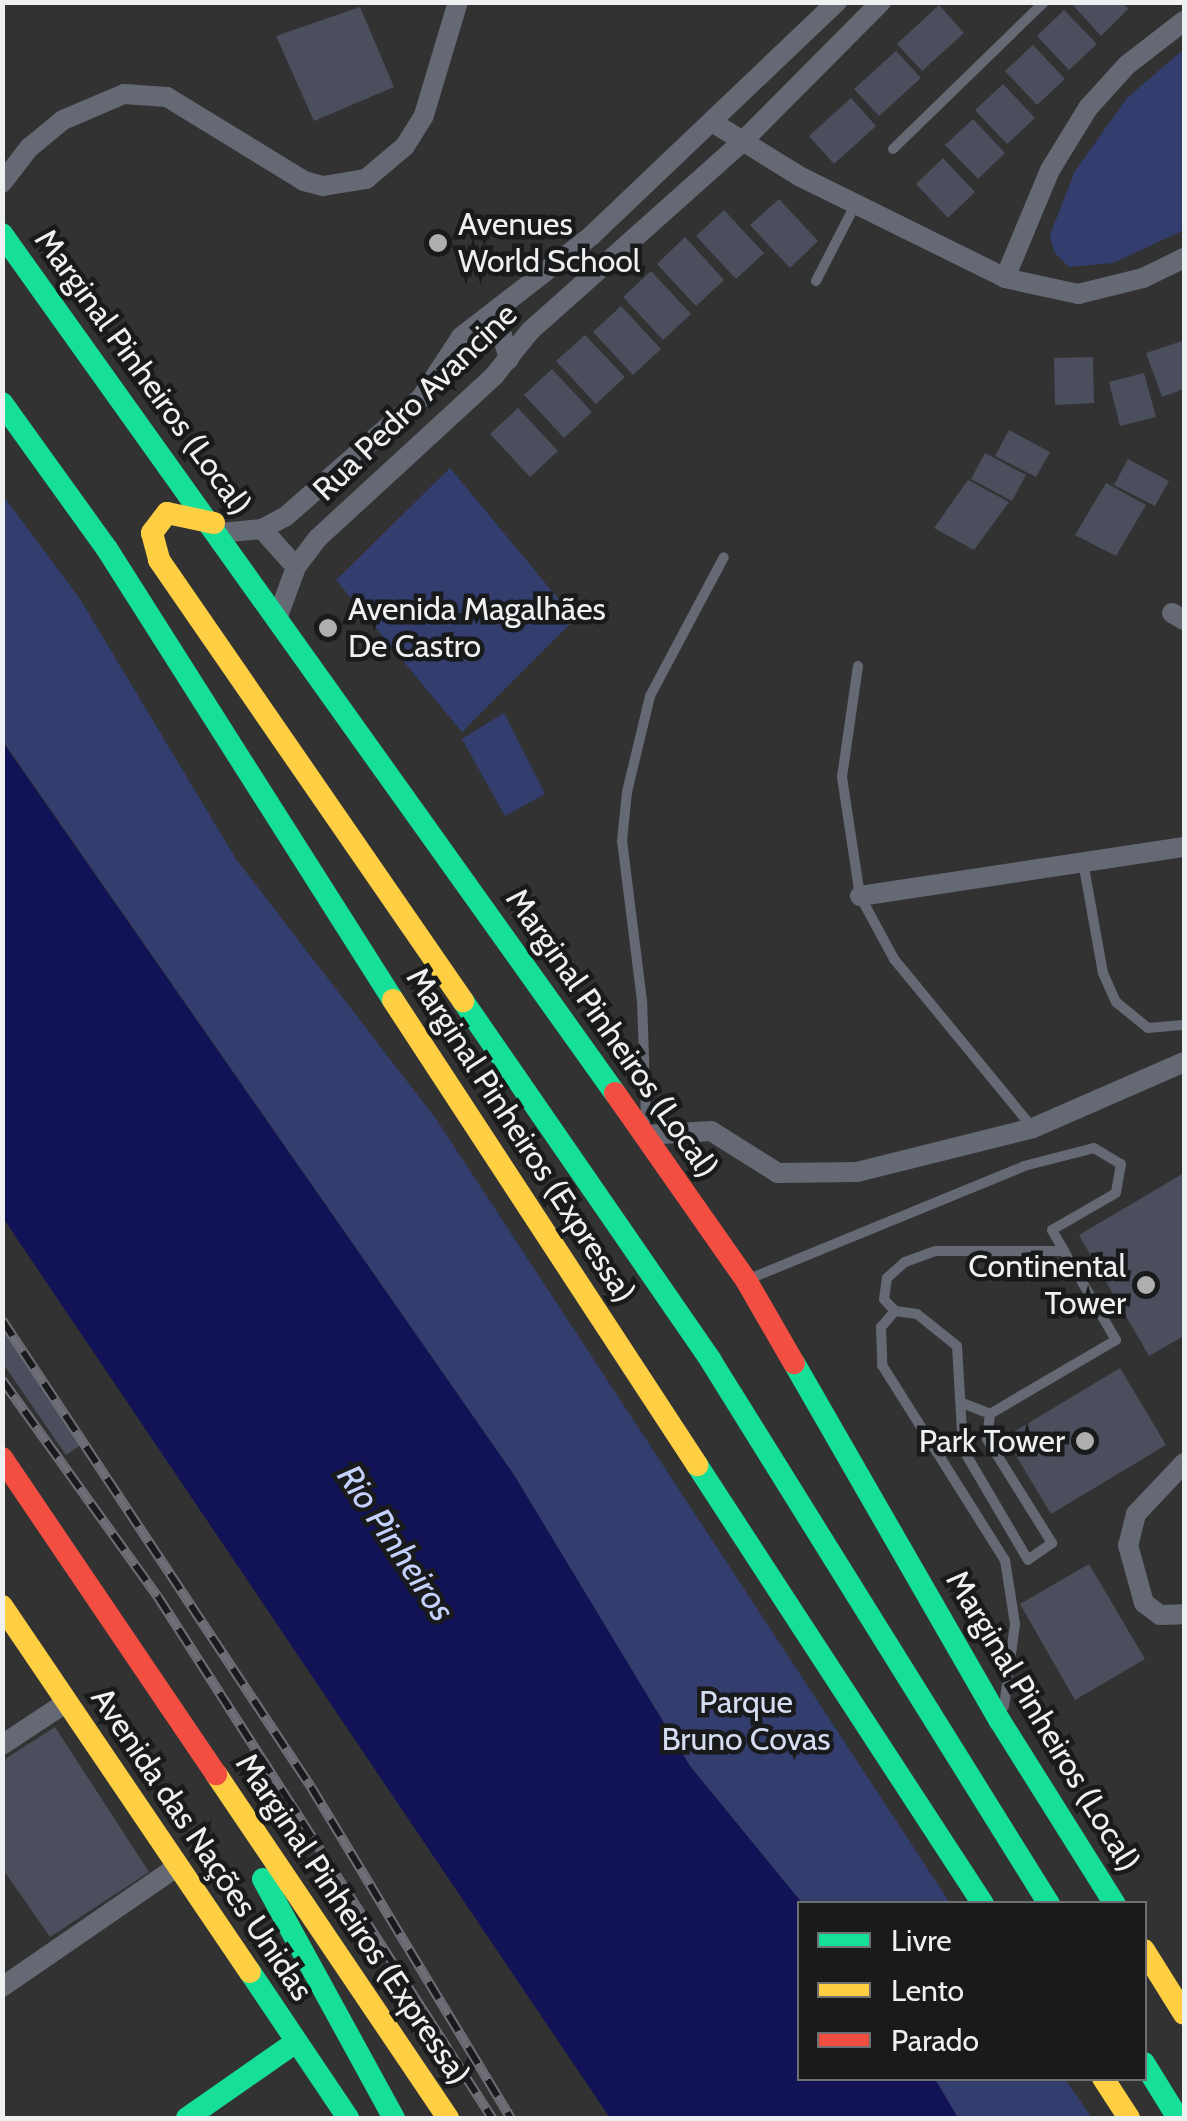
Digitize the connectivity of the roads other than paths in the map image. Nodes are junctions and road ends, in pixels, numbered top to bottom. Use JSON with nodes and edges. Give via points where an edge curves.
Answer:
{"nodes":[{"id":1,"x":458,"y":2,"type":"edge"},
{"id":2,"x":838,"y":2,"type":"edge"},
{"id":3,"x":881,"y":2,"type":"edge"},
{"id":4,"x":1044,"y":2,"type":"edge"},
{"id":5,"x":1184,"y":21,"type":"edge"},
{"id":6,"x":712,"y":122,"type":"junction"},
{"id":7,"x":742,"y":142,"type":"junction"},
{"id":8,"x":28,"y":148,"type":"junction"},
{"id":9,"x":893,"y":149,"type":"dead end"},
{"id":10,"x":2,"y":157,"type":"edge"},
{"id":11,"x":2,"y":183,"type":"edge"},
{"id":12,"x":855,"y":204,"type":"junction"},
{"id":13,"x":2,"y":234,"type":"edge"},
{"id":14,"x":1184,"y":258,"type":"edge"},
{"id":15,"x":1005,"y":278,"type":"junction"},
{"id":16,"x":816,"y":280,"type":"dead end"},
{"id":17,"x":486,"y":321,"type":"junction"},
{"id":18,"x":508,"y":359,"type":"junction"},
{"id":19,"x":445,"y":365,"type":"junction"},
{"id":20,"x":2,"y":375,"type":"edge"},
{"id":21,"x":475,"y":390,"type":"junction"},
{"id":22,"x":2,"y":403,"type":"edge"},
{"id":23,"x":48,"y":462,"type":"junction"},
{"id":24,"x":217,"y":528,"type":"junction"},
{"id":25,"x":262,"y":529,"type":"junction"},
{"id":26,"x":724,"y":557,"type":"dead end"},
{"id":27,"x":296,"y":567,"type":"junction"},
{"id":28,"x":278,"y":616,"type":"junction"},
{"id":29,"x":858,"y":666,"type":"dead end"},
{"id":30,"x":1184,"y":847,"type":"edge"},
{"id":31,"x":1083,"y":861,"type":"junction"},
{"id":32,"x":860,"y":896,"type":"junction"},
{"id":33,"x":1184,"y":1025,"type":"edge"},
{"id":34,"x":1184,"y":1062,"type":"edge"},
{"id":35,"x":1033,"y":1128,"type":"junction"},
{"id":36,"x":645,"y":1135,"type":"junction"},
{"id":37,"x":1064,"y":1251,"type":"junction"},
{"id":38,"x":746,"y":1280,"type":"junction"},
{"id":39,"x":895,"y":1311,"type":"junction"},
{"id":40,"x":962,"y":1404,"type":"junction"},
{"id":41,"x":990,"y":1414,"type":"junction"},
{"id":42,"x":2,"y":1458,"type":"edge"},
{"id":43,"x":1184,"y":1463,"type":"edge"},
{"id":44,"x":2,"y":1606,"type":"edge"},
{"id":45,"x":1184,"y":1614,"type":"edge"},
{"id":46,"x":68,"y":1702,"type":"junction"},
{"id":47,"x":1000,"y":1721,"type":"junction"},
{"id":48,"x":2,"y":1745,"type":"edge"},
{"id":49,"x":201,"y":1752,"type":"junction"},
{"id":50,"x":178,"y":1866,"type":"junction"},
{"id":51,"x":981,"y":1901,"type":"edge"},
{"id":52,"x":1047,"y":1901,"type":"edge"},
{"id":53,"x":1113,"y":1901,"type":"edge"},
{"id":54,"x":1147,"y":1955,"type":"edge"},
{"id":55,"x":2,"y":1987,"type":"edge"},
{"id":56,"x":1184,"y":2014,"type":"edge"},
{"id":57,"x":296,"y":2042,"type":"junction"},
{"id":58,"x":1147,"y":2068,"type":"edge"},
{"id":59,"x":1105,"y":2081,"type":"edge"},
{"id":60,"x":187,"y":2118,"type":"edge"},
{"id":61,"x":348,"y":2118,"type":"edge"},
{"id":62,"x":394,"y":2118,"type":"edge"},
{"id":63,"x":448,"y":2118,"type":"edge"},
{"id":64,"x":1129,"y":2118,"type":"edge"},
{"id":65,"x":1178,"y":2118,"type":"edge"}],
"edges":[{"from":1,"to":8,"type":"street","via":[[424,115],[394,158],[366,178],[323,186],[304,180],[167,96],[124,94],[95,104]]},
{"from":2,"to":6,"type":"street","name":"Rua Pedro Avancine"},
{"from":3,"to":7,"type":"street","name":"Rua Pedro Avancine"},
{"from":4,"to":9,"type":"lane"},
{"from":5,"to":15,"type":"street","via":[[1127,65],[1088,108],[1050,170]]},
{"from":6,"to":7,"type":"street"},
{"from":6,"to":17,"type":"street","name":"Rua Pedro Avancine","via":[[592,236]]},
{"from":7,"to":12,"type":"street"},
{"from":7,"to":18,"type":"street","name":"Rua Pedro Avancine","via":[[530,331]]},
{"from":8,"to":10,"type":"street"},
{"from":8,"to":11,"type":"street"},
{"from":12,"to":15,"type":"street"},
{"from":12,"to":16,"type":"lane"},
{"from":13,"to":24,"type":"main road","name":"Marginal Pinheiros (Local)"},
{"from":14,"to":15,"type":"street","via":[[1143,278],[1078,294]]},
{"from":17,"to":18,"type":"street","via":[[502,335]]},
{"from":17,"to":19,"type":"street","name":"Rua Pedro Avancine","via":[[461,337]]},
{"from":18,"to":21,"type":"street","name":"Rua Pedro Avancine"},
{"from":19,"to":21,"type":"street"},
{"from":19,"to":25,"type":"street","name":"Rua Pedro Avancine","via":[[421,398]]},
{"from":20,"to":23,"type":"main road"},
{"from":21,"to":27,"type":"street","name":"Rua Pedro Avancine"},
{"from":22,"to":23,"type":"main road","name":"Marginal Pinheiros (Expressa)"},
{"from":23,"to":51,"type":"main road","name":"Marginal Pinheiros (Expressa)"},
{"from":24,"to":25,"type":"street","name":"Rua Pedro Avancine"},
{"from":24,"to":28,"type":"main road","name":"Marginal Pinheiros (Local)"},
{"from":24,"to":52,"type":"main road","via":[[178,512],[156,520],[159,560],[710,1361]]},
{"from":25,"to":27,"type":"street"},
{"from":26,"to":36,"type":"lane","via":[[650,696],[626,792],[622,841],[642,1001]]},
{"from":27,"to":28,"type":"street","name":"Rua Pedro Avancine"},
{"from":28,"to":36,"type":"main road","name":"Marginal Pinheiros (Local)"},
{"from":29,"to":32,"type":"lane","via":[[842,777]]},
{"from":30,"to":31,"type":"street"},
{"from":31,"to":32,"type":"street"},
{"from":31,"to":33,"type":"lane","via":[[1104,973],[1116,1002],[1148,1028]]},
{"from":32,"to":35,"type":"lane","via":[[894,959]]},
{"from":34,"to":35,"type":"street"},
{"from":35,"to":36,"type":"street","via":[[814,1177],[754,1164],[711,1131]]},
{"from":36,"to":38,"type":"main road","name":"Marginal Pinheiros (Local)"},
{"from":37,"to":38,"type":"lane","via":[[1052,1230],[1116,1193],[1121,1164],[1094,1148],[1024,1166]]},
{"from":37,"to":39,"type":"lane","via":[[936,1251],[905,1262],[887,1278],[884,1299]]},
{"from":37,"to":41,"type":"lane","via":[[1116,1340]]},
{"from":38,"to":47,"type":"main road","name":"Marginal Pinheiros (Local)"},
{"from":39,"to":40,"type":"lane","via":[[917,1314],[957,1346]]},
{"from":39,"to":47,"type":"lane","via":[[881,1327],[882,1364],[1005,1560],[1014,1624]]},
{"from":40,"to":41,"type":"lane"},
{"from":40,"to":41,"type":"lane","via":[[963,1450],[1028,1560],[1052,1543],[988,1439]]},
{"from":42,"to":49,"type":"main road","name":"Marginal Pinheiros (Expressa)"},
{"from":43,"to":45,"type":"street","via":[[1136,1514],[1128,1546],[1144,1603],[1160,1616]]},
{"from":44,"to":46,"type":"main road","name":"Avenida das Nações Unidas"},
{"from":46,"to":48,"type":"street"},
{"from":46,"to":50,"type":"main road","name":"Avenida das Nações Unidas"},
{"from":47,"to":53,"type":"main road","name":"Marginal Pinheiros (Local)"},
{"from":49,"to":62,"type":"main road"},
{"from":49,"to":63,"type":"main road","name":"Marginal Pinheiros (Expressa)"},
{"from":50,"to":55,"type":"street"},
{"from":50,"to":57,"type":"main road","name":"Avenida das Nações Unidas"},
{"from":54,"to":56,"type":"main road"},
{"from":57,"to":60,"type":"main road"},
{"from":57,"to":61,"type":"main road","name":"Avenida das Nações Unidas"},
{"from":58,"to":65,"type":"main road"},
{"from":59,"to":64,"type":"main road"}]}
